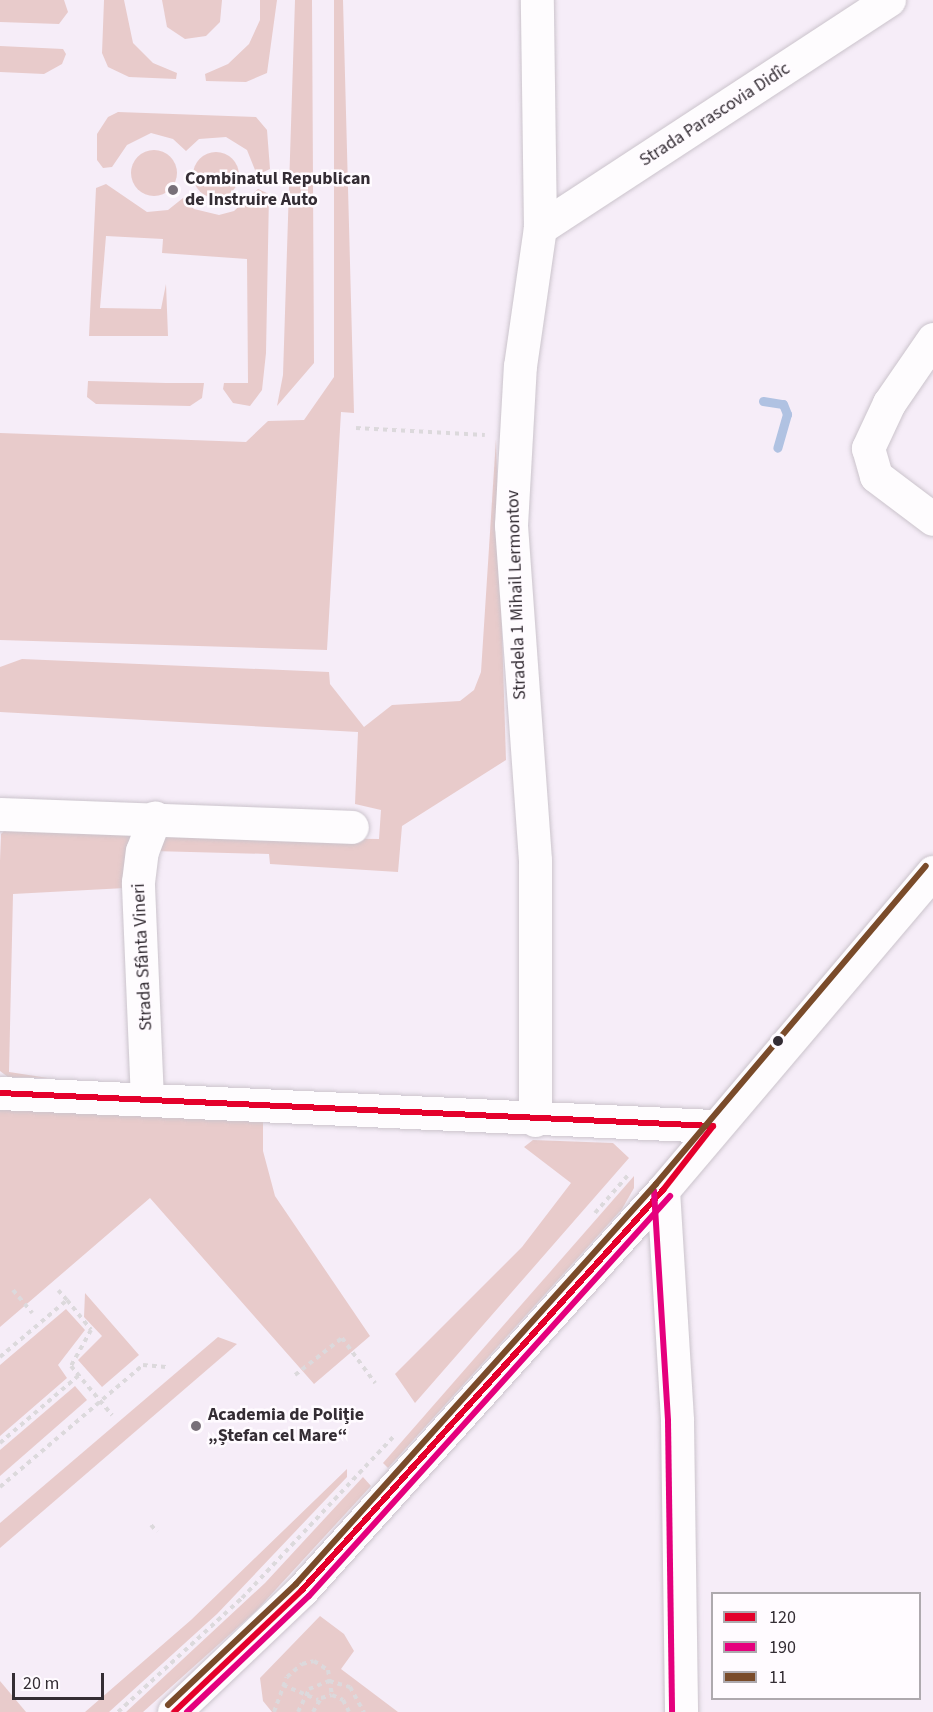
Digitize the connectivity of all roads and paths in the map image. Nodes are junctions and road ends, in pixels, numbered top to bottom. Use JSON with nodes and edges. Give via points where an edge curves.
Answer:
{"nodes":[{"id":1,"x":537,"y":0,"type":"edge"},
{"id":2,"x":889,"y":0,"type":"edge"},
{"id":3,"x":540,"y":228,"type":"junction"},
{"id":4,"x":933,"y":339,"type":"edge"},
{"id":5,"x":356,"y":428,"type":"dead end"},
{"id":6,"x":492,"y":436,"type":"dead end"},
{"id":7,"x":933,"y":519,"type":"edge"},
{"id":8,"x":0,"y":814,"type":"edge"},
{"id":9,"x":155,"y":817,"type":"junction"},
{"id":10,"x":352,"y":827,"type":"dead end"},
{"id":11,"x":933,"y":872,"type":"edge"},
{"id":12,"x":0,"y":1093,"type":"edge"},
{"id":13,"x":147,"y":1100,"type":"junction"},
{"id":14,"x":536,"y":1120,"type":"junction"},
{"id":15,"x":713,"y":1126,"type":"junction"},
{"id":16,"x":629,"y":1174,"type":"dead end"},
{"id":17,"x":663,"y":1190,"type":"junction"},
{"id":18,"x":591,"y":1218,"type":"dead end"},
{"id":19,"x":13,"y":1290,"type":"dead end"},
{"id":20,"x":58,"y":1290,"type":"dead end"},
{"id":21,"x":67,"y":1300,"type":"junction"},
{"id":22,"x":32,"y":1313,"type":"dead end"},
{"id":23,"x":0,"y":1357,"type":"edge"},
{"id":24,"x":166,"y":1368,"type":"dead end"},
{"id":25,"x":79,"y":1375,"type":"junction"},
{"id":26,"x":295,"y":1375,"type":"dead end"},
{"id":27,"x":375,"y":1383,"type":"dead end"},
{"id":28,"x":101,"y":1401,"type":"junction"},
{"id":29,"x":112,"y":1415,"type":"dead end"},
{"id":30,"x":402,"y":1428,"type":"dead end"},
{"id":31,"x":0,"y":1443,"type":"edge"},
{"id":32,"x":0,"y":1487,"type":"edge"},
{"id":33,"x":151,"y":1525,"type":"dead end"},
{"id":34,"x":157,"y":1532,"type":"dead end"},
{"id":35,"x":329,"y":1681,"type":"junction"},
{"id":36,"x":283,"y":1685,"type":"junction"},
{"id":37,"x":305,"y":1695,"type":"junction"},
{"id":38,"x":332,"y":1695,"type":"junction"},
{"id":39,"x":318,"y":1701,"type":"junction"},
{"id":40,"x":118,"y":1712,"type":"edge"},
{"id":41,"x":174,"y":1712,"type":"edge"},
{"id":42,"x":274,"y":1712,"type":"edge"},
{"id":43,"x":298,"y":1712,"type":"edge"},
{"id":44,"x":313,"y":1712,"type":"edge"},
{"id":45,"x":349,"y":1712,"type":"edge"},
{"id":46,"x":364,"y":1712,"type":"edge"},
{"id":47,"x":681,"y":1712,"type":"edge"}],
"edges":[{"from":1,"to":3,"type":"street","name":"Stradela 1 Mihail Lermontov"},
{"from":2,"to":3,"type":"street","name":"Strada Parascovia Didîc"},
{"from":3,"to":14,"type":"street","name":"Stradela 1 Mihail Lermontov","via":[[519,366],[511,525],[535,860]]},
{"from":4,"to":7,"type":"street","via":[[889,403],[868,448],[876,476]]},
{"from":5,"to":6,"type":"path"},
{"from":8,"to":9,"type":"street"},
{"from":9,"to":10,"type":"street"},
{"from":9,"to":13,"type":"street","name":"Strada Sfânta Vineri","via":[[142,851],[138,882]]},
{"from":11,"to":15,"type":"street"},
{"from":12,"to":13,"type":"street"},
{"from":13,"to":14,"type":"street"},
{"from":14,"to":15,"type":"street"},
{"from":15,"to":17,"type":"street"},
{"from":16,"to":18,"type":"path"},
{"from":17,"to":41,"type":"street","via":[[302,1590]]},
{"from":17,"to":47,"type":"street","via":[[677,1421]]},
{"from":19,"to":22,"type":"path"},
{"from":20,"to":21,"type":"path"},
{"from":21,"to":23,"type":"path"},
{"from":21,"to":25,"type":"path","via":[[91,1330],[71,1360]]},
{"from":24,"to":28,"type":"path","via":[[143,1365]]},
{"from":25,"to":28,"type":"path"},
{"from":25,"to":31,"type":"path"},
{"from":26,"to":27,"type":"path","via":[[342,1338]]},
{"from":28,"to":29,"type":"path"},
{"from":28,"to":32,"type":"path"},
{"from":30,"to":40,"type":"path","via":[[242,1598]]},
{"from":33,"to":34,"type":"path"},
{"from":35,"to":36,"type":"path","via":[[328,1670],[314,1661],[302,1664]]},
{"from":35,"to":37,"type":"path"},
{"from":35,"to":38,"type":"path"},
{"from":35,"to":46,"type":"path","via":[[350,1687]]},
{"from":36,"to":37,"type":"path"},
{"from":36,"to":42,"type":"path"},
{"from":37,"to":39,"type":"path"},
{"from":37,"to":43,"type":"path"},
{"from":38,"to":39,"type":"path"},
{"from":38,"to":45,"type":"path","via":[[343,1700]]},
{"from":39,"to":44,"type":"path"}]}
